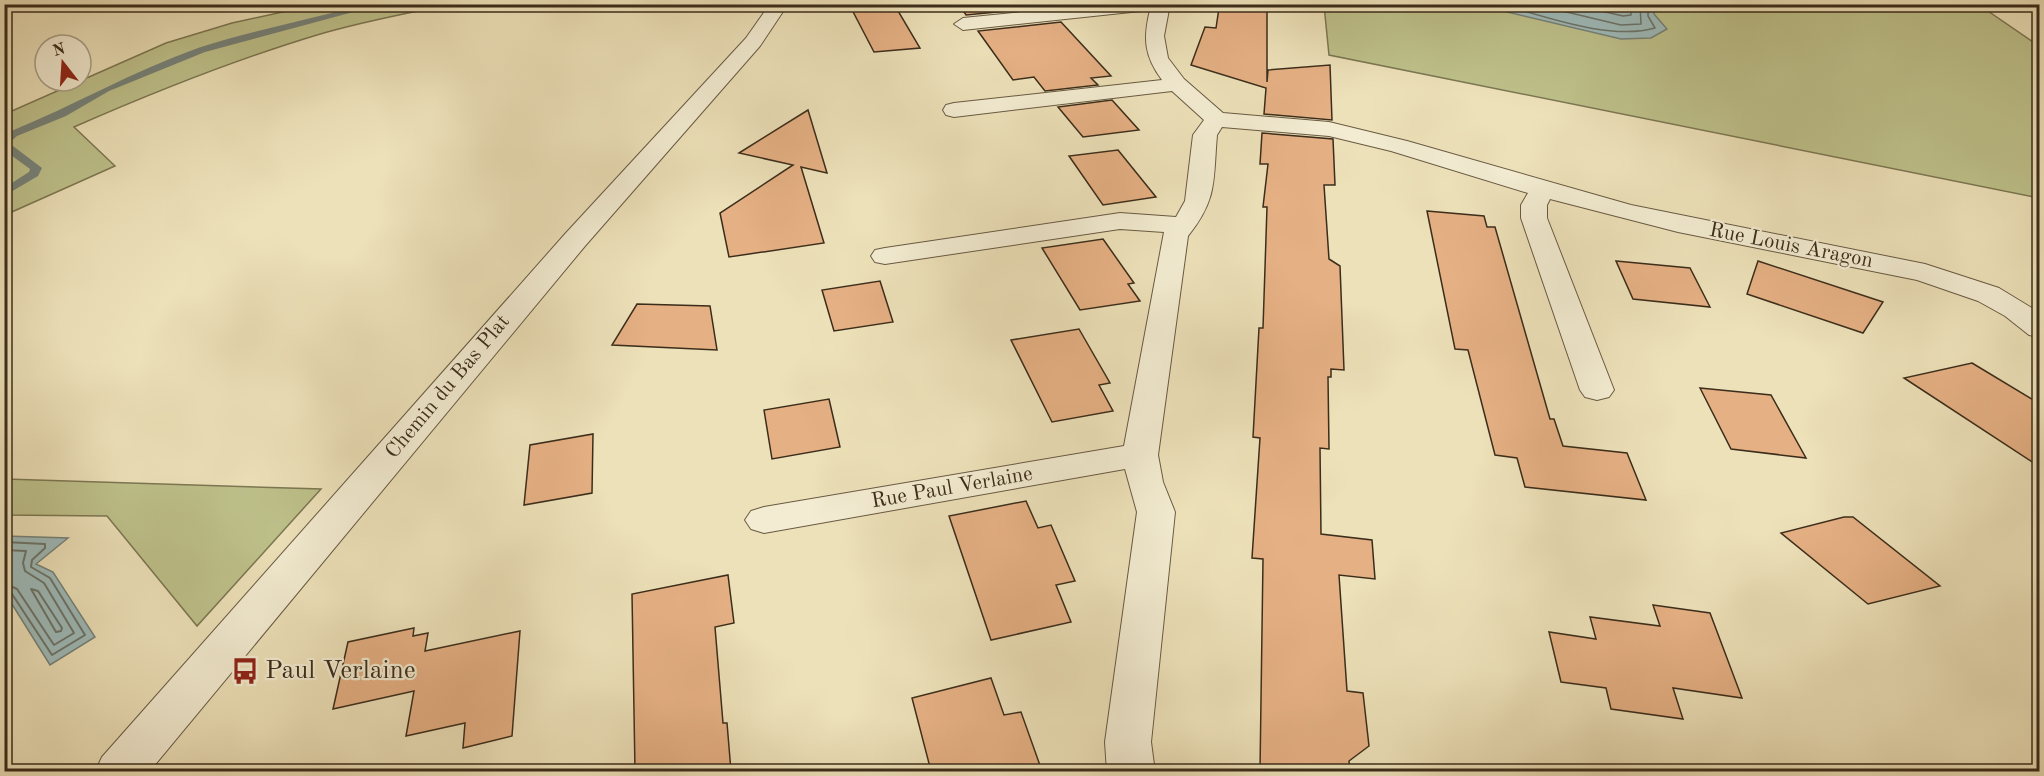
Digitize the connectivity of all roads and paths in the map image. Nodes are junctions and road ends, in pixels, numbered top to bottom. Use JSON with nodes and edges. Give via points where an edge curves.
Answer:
{"nodes":[{"id":1,"x":779,"y":4,"type":"edge"},
{"id":2,"x":1160,"y":4,"type":"edge"},
{"id":3,"x":963,"y":24,"type":"dead end"},
{"id":4,"x":1179,"y":84,"type":"junction"},
{"id":5,"x":954,"y":110,"type":"dead end"},
{"id":6,"x":1216,"y":119,"type":"junction"},
{"id":7,"x":1542,"y":190,"type":"junction"},
{"id":8,"x":1181,"y":225,"type":"junction"},
{"id":9,"x":885,"y":256,"type":"dead end"},
{"id":10,"x":2037,"y":324,"type":"edge"},
{"id":11,"x":1597,"y":390,"type":"dead end"},
{"id":12,"x":1140,"y":455,"type":"junction"},
{"id":13,"x":764,"y":520,"type":"dead end"},
{"id":14,"x":119,"y":771,"type":"edge"},
{"id":15,"x":1131,"y":771,"type":"edge"}],
"edges":[{"from":1,"to":14,"type":"street","name":"Chemin du Bas Plat","via":[[745,51],[567,248]]},
{"from":2,"to":3,"type":"street"},
{"from":2,"to":4,"type":"street","via":[[1154,45],[1164,67]]},
{"from":4,"to":5,"type":"street"},
{"from":4,"to":6,"type":"street"},
{"from":6,"to":7,"type":"street","name":"Rue Louis Aragon","via":[[1328,129]]},
{"from":6,"to":8,"type":"street","via":[[1205,135],[1198,201]]},
{"from":7,"to":10,"type":"street","name":"Rue Louis Aragon","via":[[1689,227],[1920,271],[1982,293]]},
{"from":7,"to":11,"type":"street","via":[[1534,205],[1534,218]]},
{"from":8,"to":9,"type":"street","via":[[1120,221]]},
{"from":8,"to":12,"type":"street","via":[[1175,235]]},
{"from":12,"to":13,"type":"street","name":"Rue Paul Verlaine"},
{"from":12,"to":15,"type":"street","via":[[1156,512],[1128,742]]}]}
